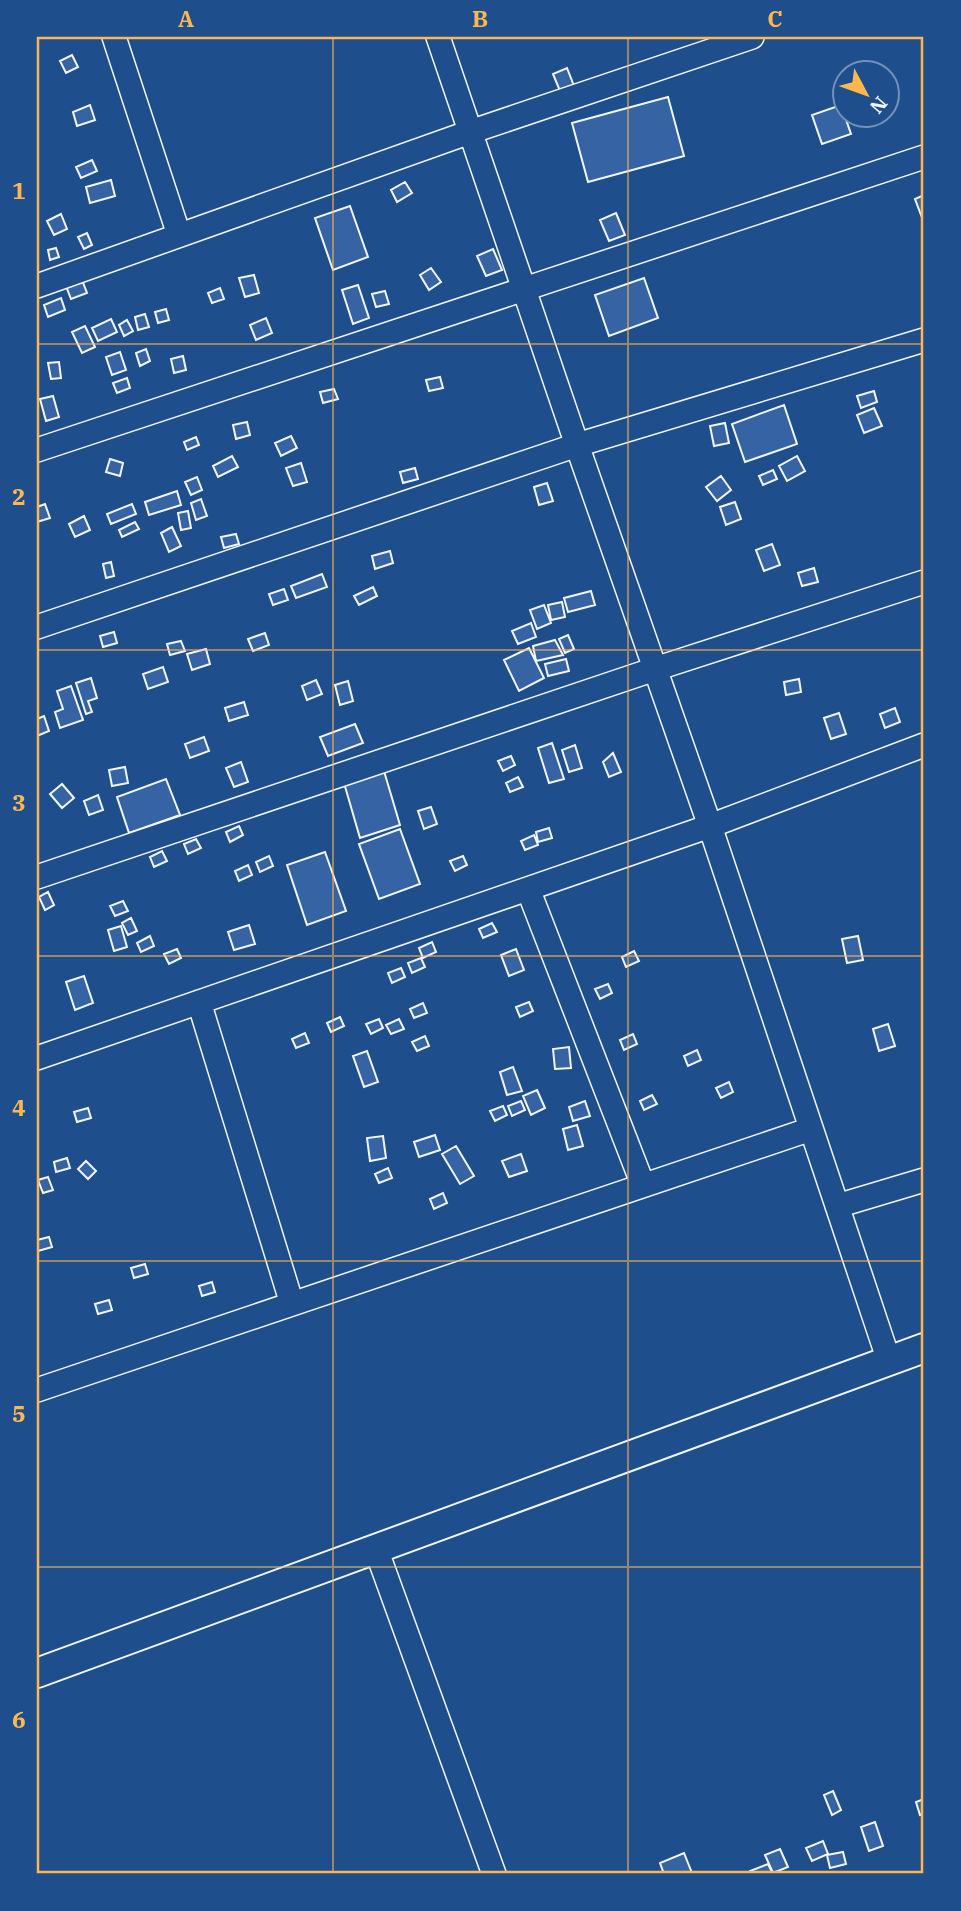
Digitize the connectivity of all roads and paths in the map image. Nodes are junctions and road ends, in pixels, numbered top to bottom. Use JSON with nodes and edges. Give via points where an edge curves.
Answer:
{"nodes":[{"id":1,"x":114,"y":37,"type":"edge"},
{"id":2,"x":438,"y":37,"type":"edge"},
{"id":3,"x":752,"y":37,"type":"edge"},
{"id":4,"x":470,"y":132,"type":"junction"},
{"id":5,"x":924,"y":157,"type":"edge"},
{"id":6,"x":179,"y":235,"type":"junction"},
{"id":7,"x":37,"y":286,"type":"edge"},
{"id":8,"x":524,"y":289,"type":"junction"},
{"id":9,"x":924,"y":340,"type":"edge"},
{"id":10,"x":577,"y":445,"type":"junction"},
{"id":11,"x":37,"y":450,"type":"edge"},
{"id":12,"x":924,"y":582,"type":"edge"},
{"id":13,"x":37,"y":627,"type":"edge"},
{"id":14,"x":655,"y":669,"type":"junction"},
{"id":15,"x":924,"y":745,"type":"edge"},
{"id":16,"x":710,"y":826,"type":"junction"},
{"id":17,"x":37,"y":877,"type":"edge"},
{"id":18,"x":528,"y":889,"type":"junction"},
{"id":19,"x":200,"y":1002,"type":"junction"},
{"id":20,"x":37,"y":1058,"type":"edge"},
{"id":21,"x":811,"y":1129,"type":"junction"},
{"id":22,"x":924,"y":1180,"type":"edge"},
{"id":23,"x":643,"y":1185,"type":"junction"},
{"id":24,"x":837,"y":1206,"type":"junction"},
{"id":25,"x":292,"y":1304,"type":"junction"},
{"id":26,"x":924,"y":1348,"type":"edge"},
{"id":27,"x":889,"y":1361,"type":"junction"},
{"id":28,"x":37,"y":1390,"type":"edge"},
{"id":29,"x":376,"y":1549,"type":"junction"},
{"id":30,"x":37,"y":1673,"type":"edge"},
{"id":31,"x":494,"y":1874,"type":"edge"}],
"edges":[{"from":1,"to":6,"type":"street"},
{"from":2,"to":4,"type":"street"},
{"from":3,"to":4,"type":"street"},
{"from":4,"to":6,"type":"street"},
{"from":4,"to":8,"type":"street"},
{"from":5,"to":8,"type":"street"},
{"from":6,"to":7,"type":"street"},
{"from":8,"to":10,"type":"street"},
{"from":8,"to":11,"type":"street"},
{"from":9,"to":10,"type":"street"},
{"from":10,"to":13,"type":"street"},
{"from":10,"to":14,"type":"street"},
{"from":12,"to":14,"type":"street"},
{"from":14,"to":16,"type":"street"},
{"from":14,"to":17,"type":"street"},
{"from":15,"to":16,"type":"street"},
{"from":16,"to":18,"type":"street"},
{"from":16,"to":21,"type":"street"},
{"from":18,"to":19,"type":"street"},
{"from":18,"to":23,"type":"street"},
{"from":19,"to":20,"type":"street"},
{"from":19,"to":25,"type":"street"},
{"from":21,"to":23,"type":"street"},
{"from":21,"to":24,"type":"street"},
{"from":22,"to":24,"type":"street"},
{"from":23,"to":25,"type":"street"},
{"from":24,"to":27,"type":"street"},
{"from":25,"to":28,"type":"street"},
{"from":26,"to":27,"type":"street"},
{"from":27,"to":29,"type":"street"},
{"from":29,"to":30,"type":"street"},
{"from":29,"to":31,"type":"street"}]}
